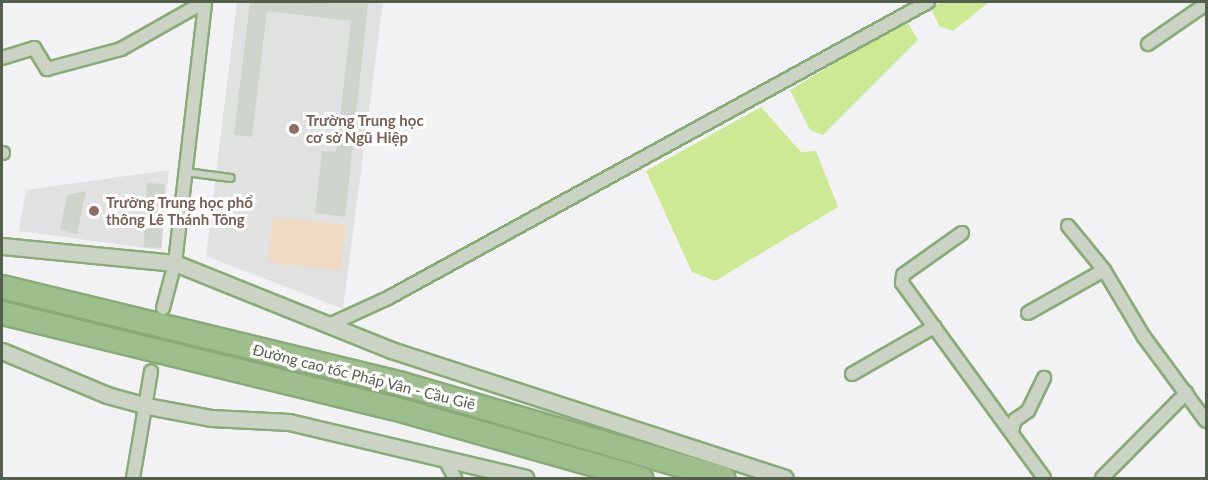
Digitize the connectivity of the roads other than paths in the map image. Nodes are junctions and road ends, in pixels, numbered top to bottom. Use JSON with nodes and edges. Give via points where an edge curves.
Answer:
{"nodes":[{"id":1,"x":205,"y":2,"type":"edge"},
{"id":2,"x":928,"y":2,"type":"edge"},
{"id":3,"x":1206,"y":4,"type":"edge"},
{"id":4,"x":1148,"y":44,"type":"dead end"},
{"id":5,"x":2,"y":58,"type":"edge"},
{"id":6,"x":186,"y":172,"type":"junction"},
{"id":7,"x":231,"y":178,"type":"dead end"},
{"id":8,"x":1068,"y":226,"type":"dead end"},
{"id":9,"x":962,"y":233,"type":"dead end"},
{"id":10,"x":2,"y":246,"type":"edge"},
{"id":11,"x":175,"y":264,"type":"junction"},
{"id":12,"x":1104,"y":270,"type":"junction"},
{"id":13,"x":2,"y":286,"type":"edge"},
{"id":14,"x":163,"y":308,"type":"dead end"},
{"id":15,"x":2,"y":313,"type":"edge"},
{"id":16,"x":1028,"y":313,"type":"dead end"},
{"id":17,"x":329,"y":326,"type":"junction"},
{"id":18,"x":934,"y":327,"type":"junction"},
{"id":19,"x":2,"y":351,"type":"edge"},
{"id":20,"x":151,"y":372,"type":"dead end"},
{"id":21,"x":852,"y":374,"type":"dead end"},
{"id":22,"x":1044,"y":378,"type":"dead end"},
{"id":23,"x":1185,"y":393,"type":"junction"},
{"id":24,"x":147,"y":406,"type":"junction"},
{"id":25,"x":1206,"y":421,"type":"edge"},
{"id":26,"x":1012,"y":431,"type":"junction"},
{"id":27,"x":444,"y":458,"type":"junction"},
{"id":28,"x":133,"y":478,"type":"edge"},
{"id":29,"x":455,"y":478,"type":"edge"},
{"id":30,"x":525,"y":478,"type":"edge"},
{"id":31,"x":641,"y":478,"type":"edge"},
{"id":32,"x":723,"y":478,"type":"edge"},
{"id":33,"x":785,"y":478,"type":"edge"},
{"id":34,"x":1044,"y":478,"type":"edge"},
{"id":35,"x":1102,"y":478,"type":"edge"}],
"edges":[{"from":1,"to":5,"type":"street","via":[[121,48],[47,69],[34,48]]},
{"from":1,"to":6,"type":"street"},
{"from":2,"to":17,"type":"street","via":[[405,289]]},
{"from":3,"to":4,"type":"street"},
{"from":6,"to":7,"type":"lane"},
{"from":6,"to":11,"type":"street"},
{"from":8,"to":12,"type":"street"},
{"from":9,"to":18,"type":"street","via":[[903,275],[902,283]]},
{"from":10,"to":11,"type":"street"},
{"from":11,"to":14,"type":"street"},
{"from":11,"to":17,"type":"street"},
{"from":12,"to":16,"type":"street"},
{"from":12,"to":23,"type":"street","via":[[1143,337]]},
{"from":13,"to":32,"type":"highway","name":"Đường cao tốc Pháp Vân - Cầu Giẽ","via":[[399,383]]},
{"from":15,"to":31,"type":"highway","name":"Đường cao tốc Pháp Vân - Cầu Giẽ","via":[[393,408]]},
{"from":17,"to":33,"type":"street","via":[[391,350]]},
{"from":18,"to":21,"type":"street"},
{"from":18,"to":26,"type":"street"},
{"from":19,"to":24,"type":"street","via":[[107,395]]},
{"from":20,"to":24,"type":"street"},
{"from":22,"to":26,"type":"street","via":[[1028,411],[1015,420]]},
{"from":23,"to":25,"type":"street"},
{"from":23,"to":35,"type":"street"},
{"from":24,"to":27,"type":"street","via":[[212,418],[289,422]]},
{"from":24,"to":28,"type":"street"},
{"from":26,"to":34,"type":"street"},
{"from":27,"to":29,"type":"street"},
{"from":27,"to":30,"type":"street"}]}
